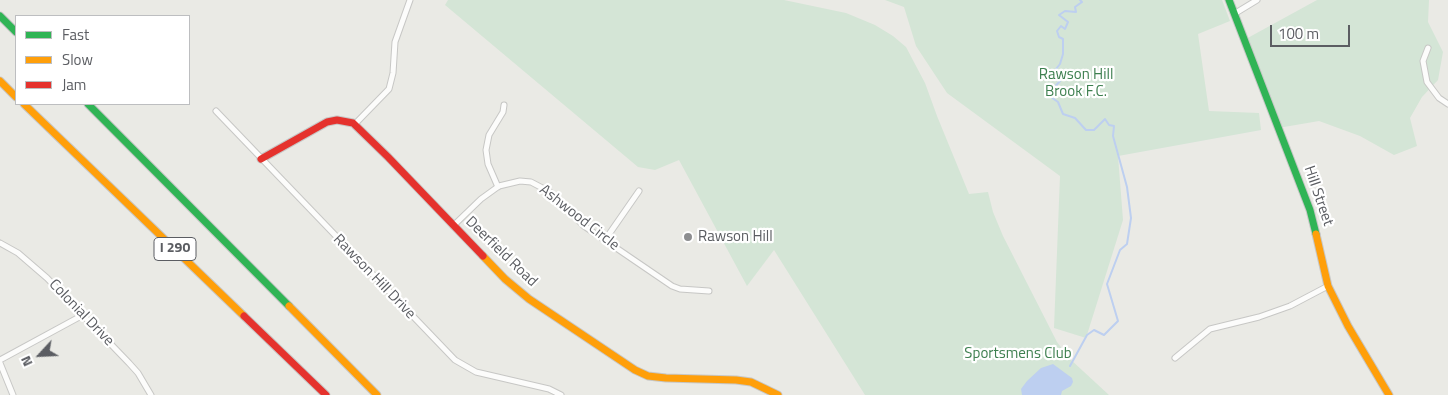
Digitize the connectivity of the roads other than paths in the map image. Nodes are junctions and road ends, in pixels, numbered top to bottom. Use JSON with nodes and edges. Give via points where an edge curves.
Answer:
{"nodes":[{"id":1,"x":410,"y":0,"type":"edge"},
{"id":2,"x":1229,"y":0,"type":"edge"},
{"id":3,"x":1257,"y":0,"type":"edge"},
{"id":4,"x":1234,"y":14,"type":"junction"},
{"id":5,"x":0,"y":16,"type":"edge"},
{"id":6,"x":15,"y":31,"type":"edge"},
{"id":7,"x":1428,"y":48,"type":"dead end"},
{"id":8,"x":0,"y":81,"type":"edge"},
{"id":9,"x":15,"y":96,"type":"edge"},
{"id":10,"x":1448,"y":104,"type":"edge"},
{"id":11,"x":25,"y":105,"type":"edge"},
{"id":12,"x":89,"y":105,"type":"edge"},
{"id":13,"x":504,"y":105,"type":"dead end"},
{"id":14,"x":216,"y":111,"type":"dead end"},
{"id":15,"x":355,"y":124,"type":"junction"},
{"id":16,"x":261,"y":159,"type":"junction"},
{"id":17,"x":498,"y":186,"type":"junction"},
{"id":18,"x":639,"y":191,"type":"dead end"},
{"id":19,"x":453,"y":226,"type":"junction"},
{"id":20,"x":605,"y":240,"type":"junction"},
{"id":21,"x":0,"y":243,"type":"edge"},
{"id":22,"x":1328,"y":286,"type":"junction"},
{"id":23,"x":709,"y":291,"type":"dead end"},
{"id":24,"x":83,"y":315,"type":"junction"},
{"id":25,"x":1175,"y":358,"type":"dead end"},
{"id":26,"x":0,"y":361,"type":"edge"},
{"id":27,"x":13,"y":395,"type":"edge"},
{"id":28,"x":151,"y":395,"type":"edge"},
{"id":29,"x":326,"y":395,"type":"edge"},
{"id":30,"x":377,"y":395,"type":"edge"},
{"id":31,"x":562,"y":395,"type":"edge"},
{"id":32,"x":778,"y":395,"type":"edge"},
{"id":33,"x":1389,"y":395,"type":"edge"}],
"edges":[{"from":1,"to":15,"type":"street","via":[[395,42],[391,84],[385,95]]},
{"from":2,"to":4,"type":"main road","name":"Hill Street"},
{"from":3,"to":4,"type":"street"},
{"from":4,"to":22,"type":"main road","name":"Hill Street","via":[[1312,213]]},
{"from":5,"to":6,"type":"main road"},
{"from":7,"to":10,"type":"street","via":[[1423,61],[1427,82]]},
{"from":8,"to":9,"type":"main road"},
{"from":11,"to":29,"type":"main road","number":"I 290"},
{"from":12,"to":30,"type":"main road","number":"I 290"},
{"from":13,"to":17,"type":"street","via":[[489,135],[486,150],[488,164]]},
{"from":14,"to":16,"type":"street","name":"Rawson Hill Drive"},
{"from":15,"to":16,"type":"main road","via":[[337,120],[326,122]]},
{"from":15,"to":19,"type":"main road","name":"Deerfield Road"},
{"from":16,"to":31,"type":"street","name":"Rawson Hill Drive","via":[[455,360],[476,372]]},
{"from":17,"to":19,"type":"street","name":"Ashwood Circle"},
{"from":17,"to":20,"type":"street","name":"Ashwood Circle","via":[[520,181],[540,186],[584,226]]},
{"from":18,"to":20,"type":"street"},
{"from":19,"to":32,"type":"main road","name":"Deerfield Road","via":[[519,292],[637,371],[668,378],[752,382]]},
{"from":20,"to":23,"type":"street","name":"Ashwood Circle","via":[[672,286]]},
{"from":21,"to":24,"type":"street","name":"Colonial Drive","via":[[33,265]]},
{"from":22,"to":25,"type":"street","via":[[1262,317],[1210,329]]},
{"from":22,"to":33,"type":"main road","name":"Hill Street"},
{"from":24,"to":26,"type":"street"},
{"from":24,"to":28,"type":"street","name":"Colonial Drive","via":[[134,368]]},
{"from":26,"to":27,"type":"street"}]}
